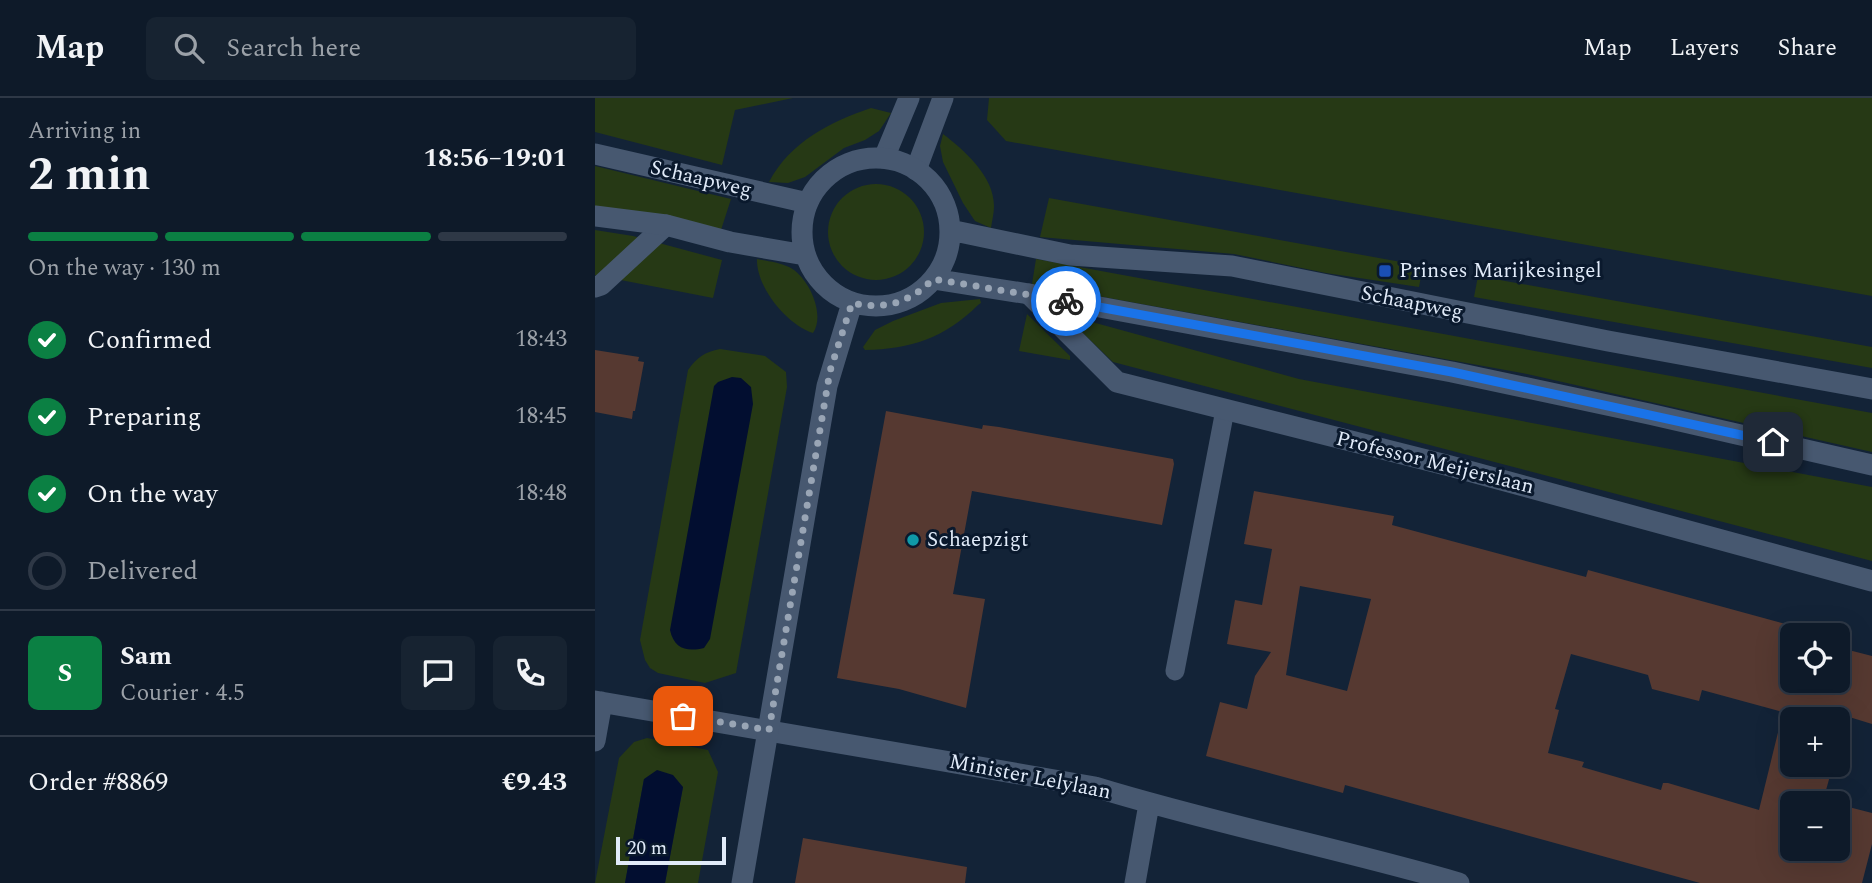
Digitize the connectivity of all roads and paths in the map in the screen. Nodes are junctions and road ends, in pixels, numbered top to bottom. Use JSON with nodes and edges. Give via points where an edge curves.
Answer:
{"nodes":[{"id":1,"x":909,"y":98,"type":"edge"},
{"id":2,"x":943,"y":98,"type":"edge"},
{"id":3,"x":595,"y":154,"type":"edge"},
{"id":4,"x":884,"y":158,"type":"junction"},
{"id":5,"x":916,"y":170,"type":"junction"},
{"id":6,"x":808,"y":203,"type":"junction"},
{"id":7,"x":595,"y":215,"type":"edge"},
{"id":8,"x":666,"y":225,"type":"junction"},
{"id":9,"x":950,"y":230,"type":"junction"},
{"id":10,"x":805,"y":255,"type":"junction"},
{"id":11,"x":933,"y":279,"type":"junction"},
{"id":12,"x":595,"y":287,"type":"edge"},
{"id":13,"x":1029,"y":294,"type":"junction"},
{"id":14,"x":852,"y":303,"type":"junction"},
{"id":15,"x":1872,"y":389,"type":"edge"},
{"id":16,"x":1225,"y":410,"type":"junction"},
{"id":17,"x":1872,"y":465,"type":"edge"},
{"id":18,"x":1872,"y":581,"type":"edge"},
{"id":19,"x":1175,"y":671,"type":"dead end"},
{"id":20,"x":598,"y":701,"type":"edge"},
{"id":21,"x":769,"y":730,"type":"junction"},
{"id":22,"x":595,"y":741,"type":"edge"},
{"id":23,"x":1149,"y":804,"type":"junction"},
{"id":24,"x":742,"y":883,"type":"edge"},
{"id":25,"x":1135,"y":883,"type":"edge"},
{"id":26,"x":1459,"y":883,"type":"edge"}],
"edges":[{"from":1,"to":4,"type":"street"},
{"from":2,"to":5,"type":"street"},
{"from":3,"to":6,"type":"street","name":"Schaapweg"},
{"from":4,"to":5,"type":"street"},
{"from":4,"to":6,"type":"street","via":[[839,168]]},
{"from":5,"to":9,"type":"street","via":[[937,190]]},
{"from":6,"to":10,"type":"street","via":[[802,229]]},
{"from":7,"to":8,"type":"street"},
{"from":8,"to":10,"type":"street"},
{"from":8,"to":12,"type":"street"},
{"from":9,"to":11,"type":"street","via":[[949,247]]},
{"from":9,"to":15,"type":"street","name":"Schaapweg","via":[[1070,255],[1232,266]]},
{"from":10,"to":14,"type":"street","via":[[828,289]]},
{"from":11,"to":13,"type":"street"},
{"from":11,"to":14,"type":"street","via":[[902,301],[877,307]]},
{"from":13,"to":16,"type":"street","name":"Professor Meijerslaan","via":[[1117,382]]},
{"from":13,"to":17,"type":"street","via":[[1452,372]]},
{"from":14,"to":21,"type":"street","via":[[829,378]]},
{"from":16,"to":18,"type":"street","name":"Professor Meijerslaan","via":[[1463,469]]},
{"from":16,"to":19,"type":"lane"},
{"from":20,"to":21,"type":"street","name":"Minister Lelylaan"},
{"from":20,"to":22,"type":"street"},
{"from":21,"to":23,"type":"street","name":"Minister Lelylaan","via":[[1095,787]]},
{"from":21,"to":24,"type":"street"},
{"from":23,"to":25,"type":"street"},
{"from":23,"to":26,"type":"street","name":"Minister Lelylaan"}]}
